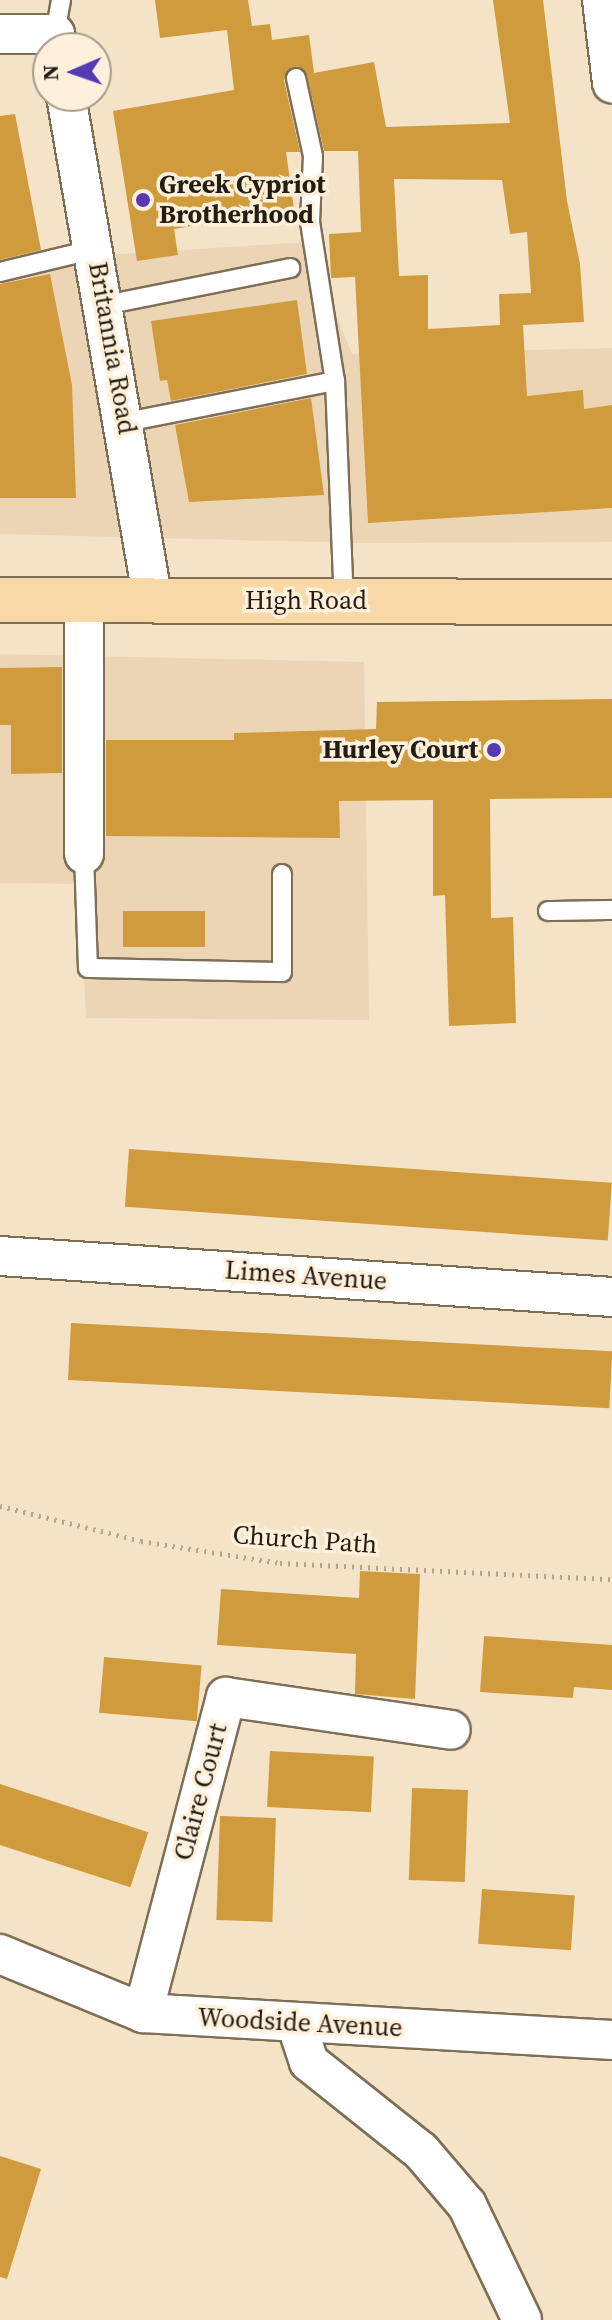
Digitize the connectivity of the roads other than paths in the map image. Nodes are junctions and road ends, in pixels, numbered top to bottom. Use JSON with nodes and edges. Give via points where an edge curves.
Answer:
{"nodes":[{"id":1,"x":602,"y":0,"type":"edge"},
{"id":2,"x":58,"y":27,"type":"edge"},
{"id":3,"x":0,"y":34,"type":"edge"},
{"id":4,"x":296,"y":78,"type":"dead end"},
{"id":5,"x":612,"y":83,"type":"edge"},
{"id":6,"x":69,"y":112,"type":"edge"},
{"id":7,"x":95,"y":249,"type":"junction"},
{"id":8,"x":290,"y":268,"type":"dead end"},
{"id":9,"x":0,"y":272,"type":"edge"},
{"id":10,"x":105,"y":305,"type":"junction"},
{"id":11,"x":335,"y":381,"type":"junction"},
{"id":12,"x":126,"y":422,"type":"junction"},
{"id":13,"x":0,"y":600,"type":"edge"},
{"id":14,"x":84,"y":600,"type":"junction"},
{"id":15,"x":153,"y":601,"type":"junction"},
{"id":16,"x":344,"y":601,"type":"junction"},
{"id":17,"x":612,"y":602,"type":"edge"},
{"id":18,"x":84,"y":854,"type":"joint"},
{"id":19,"x":282,"y":874,"type":"dead end"},
{"id":20,"x":612,"y":910,"type":"edge"},
{"id":21,"x":548,"y":911,"type":"dead end"},
{"id":22,"x":0,"y":1256,"type":"edge"},
{"id":23,"x":612,"y":1297,"type":"edge"},
{"id":24,"x":451,"y":1730,"type":"dead end"},
{"id":25,"x":0,"y":1954,"type":"edge"},
{"id":26,"x":143,"y":2013,"type":"junction"},
{"id":27,"x":296,"y":2023,"type":"junction"},
{"id":28,"x":612,"y":2040,"type":"edge"},
{"id":29,"x":522,"y":2320,"type":"edge"}],
"edges":[{"from":1,"to":5,"type":"street"},
{"from":2,"to":3,"type":"street"},
{"from":4,"to":11,"type":"lane","via":[[313,156],[310,222]]},
{"from":6,"to":7,"type":"street","name":"Britannia Road"},
{"from":7,"to":9,"type":"lane"},
{"from":7,"to":10,"type":"street","name":"Britannia Road"},
{"from":8,"to":10,"type":"lane"},
{"from":10,"to":12,"type":"street","name":"Britannia Road"},
{"from":11,"to":12,"type":"lane"},
{"from":11,"to":16,"type":"lane"},
{"from":12,"to":15,"type":"street","name":"Britannia Road"},
{"from":13,"to":14,"type":"main road","name":"High Road"},
{"from":14,"to":15,"type":"main road","name":"High Road"},
{"from":14,"to":18,"type":"street"},
{"from":15,"to":16,"type":"main road","name":"High Road"},
{"from":16,"to":17,"type":"main road","name":"High Road"},
{"from":18,"to":19,"type":"lane","via":[[88,968],[282,972]]},
{"from":20,"to":21,"type":"lane"},
{"from":22,"to":23,"type":"street","name":"Limes Avenue"},
{"from":24,"to":26,"type":"street","name":"Claire Court","via":[[226,1697]]},
{"from":25,"to":26,"type":"street","name":"Woodside Avenue"},
{"from":26,"to":27,"type":"street","name":"Woodside Avenue"},
{"from":27,"to":28,"type":"street","name":"Woodside Avenue"},
{"from":27,"to":29,"type":"street","via":[[309,2062],[421,2151],[467,2205]]}]}
